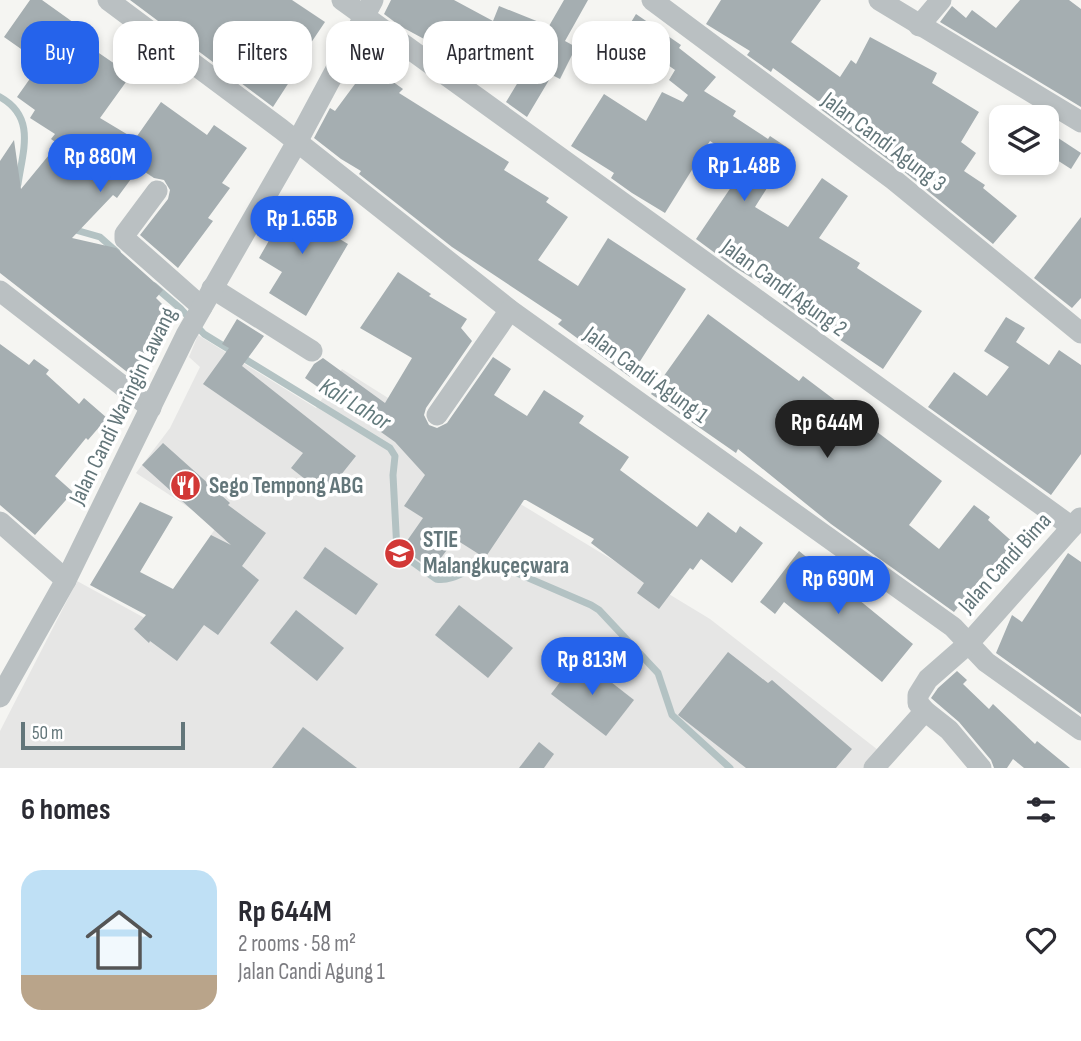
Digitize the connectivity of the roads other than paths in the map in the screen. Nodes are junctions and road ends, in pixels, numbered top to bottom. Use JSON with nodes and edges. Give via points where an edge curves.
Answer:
{"nodes":[{"id":1,"x":108,"y":0,"type":"edge"},
{"id":2,"x":342,"y":0,"type":"edge"},
{"id":3,"x":652,"y":0,"type":"edge"},
{"id":4,"x":879,"y":0,"type":"edge"},
{"id":5,"x":940,"y":0,"type":"edge"},
{"id":6,"x":368,"y":9,"type":"edge"},
{"id":7,"x":919,"y":26,"type":"junction"},
{"id":8,"x":1081,"y":122,"type":"edge"},
{"id":9,"x":297,"y":142,"type":"junction"},
{"id":10,"x":157,"y":191,"type":"dead end"},
{"id":11,"x":0,"y":291,"type":"edge"},
{"id":12,"x":510,"y":310,"type":"junction"},
{"id":13,"x":199,"y":312,"type":"junction"},
{"id":14,"x":1081,"y":332,"type":"edge"},
{"id":15,"x":312,"y":351,"type":"dead end"},
{"id":16,"x":151,"y":408,"type":"junction"},
{"id":17,"x":437,"y":415,"type":"dead end"},
{"id":18,"x":0,"y":522,"type":"edge"},
{"id":19,"x":1077,"y":522,"type":"edge"},
{"id":20,"x":66,"y":580,"type":"junction"},
{"id":21,"x":968,"y":644,"type":"junction"},
{"id":22,"x":0,"y":697,"type":"edge"},
{"id":23,"x":925,"y":711,"type":"junction"},
{"id":24,"x":1081,"y":730,"type":"edge"},
{"id":25,"x":874,"y":768,"type":"edge"},
{"id":26,"x":981,"y":768,"type":"edge"}],
"edges":[{"from":1,"to":9,"type":"street","name":"Jalan Candi Agung 1"},
{"from":2,"to":6,"type":"street","name":"Jalan Candi Agung 2"},
{"from":3,"to":14,"type":"street","name":"Jalan Candi Agung 3","via":[[903,187]]},
{"from":4,"to":7,"type":"street"},
{"from":5,"to":7,"type":"street"},
{"from":6,"to":9,"type":"street","name":"Jalan Candi Waringin Lawang"},
{"from":6,"to":19,"type":"street","name":"Jalan Candi Agung 2"},
{"from":7,"to":8,"type":"street"},
{"from":9,"to":12,"type":"street","name":"Jalan Candi Agung 1"},
{"from":9,"to":13,"type":"street","name":"Jalan Candi Waringin Lawang"},
{"from":10,"to":13,"type":"street","via":[[125,239]]},
{"from":11,"to":16,"type":"street"},
{"from":12,"to":17,"type":"street"},
{"from":12,"to":21,"type":"street","name":"Jalan Candi Agung 1","via":[[953,627]]},
{"from":13,"to":15,"type":"street"},
{"from":13,"to":16,"type":"street","name":"Jalan Candi Waringin Lawang"},
{"from":16,"to":20,"type":"street","name":"Jalan Candi Waringin Lawang"},
{"from":18,"to":20,"type":"street"},
{"from":19,"to":21,"type":"street","name":"Jalan Candi Bima"},
{"from":20,"to":22,"type":"street","name":"Jalan Candi Waringin Lawang"},
{"from":21,"to":23,"type":"street","name":"Jalan Candi Bima","via":[[921,687],[918,703]]},
{"from":21,"to":24,"type":"street","name":"Jalan Candi Agung 1"},
{"from":23,"to":25,"type":"street"},
{"from":23,"to":26,"type":"street","via":[[949,730]]}]}
